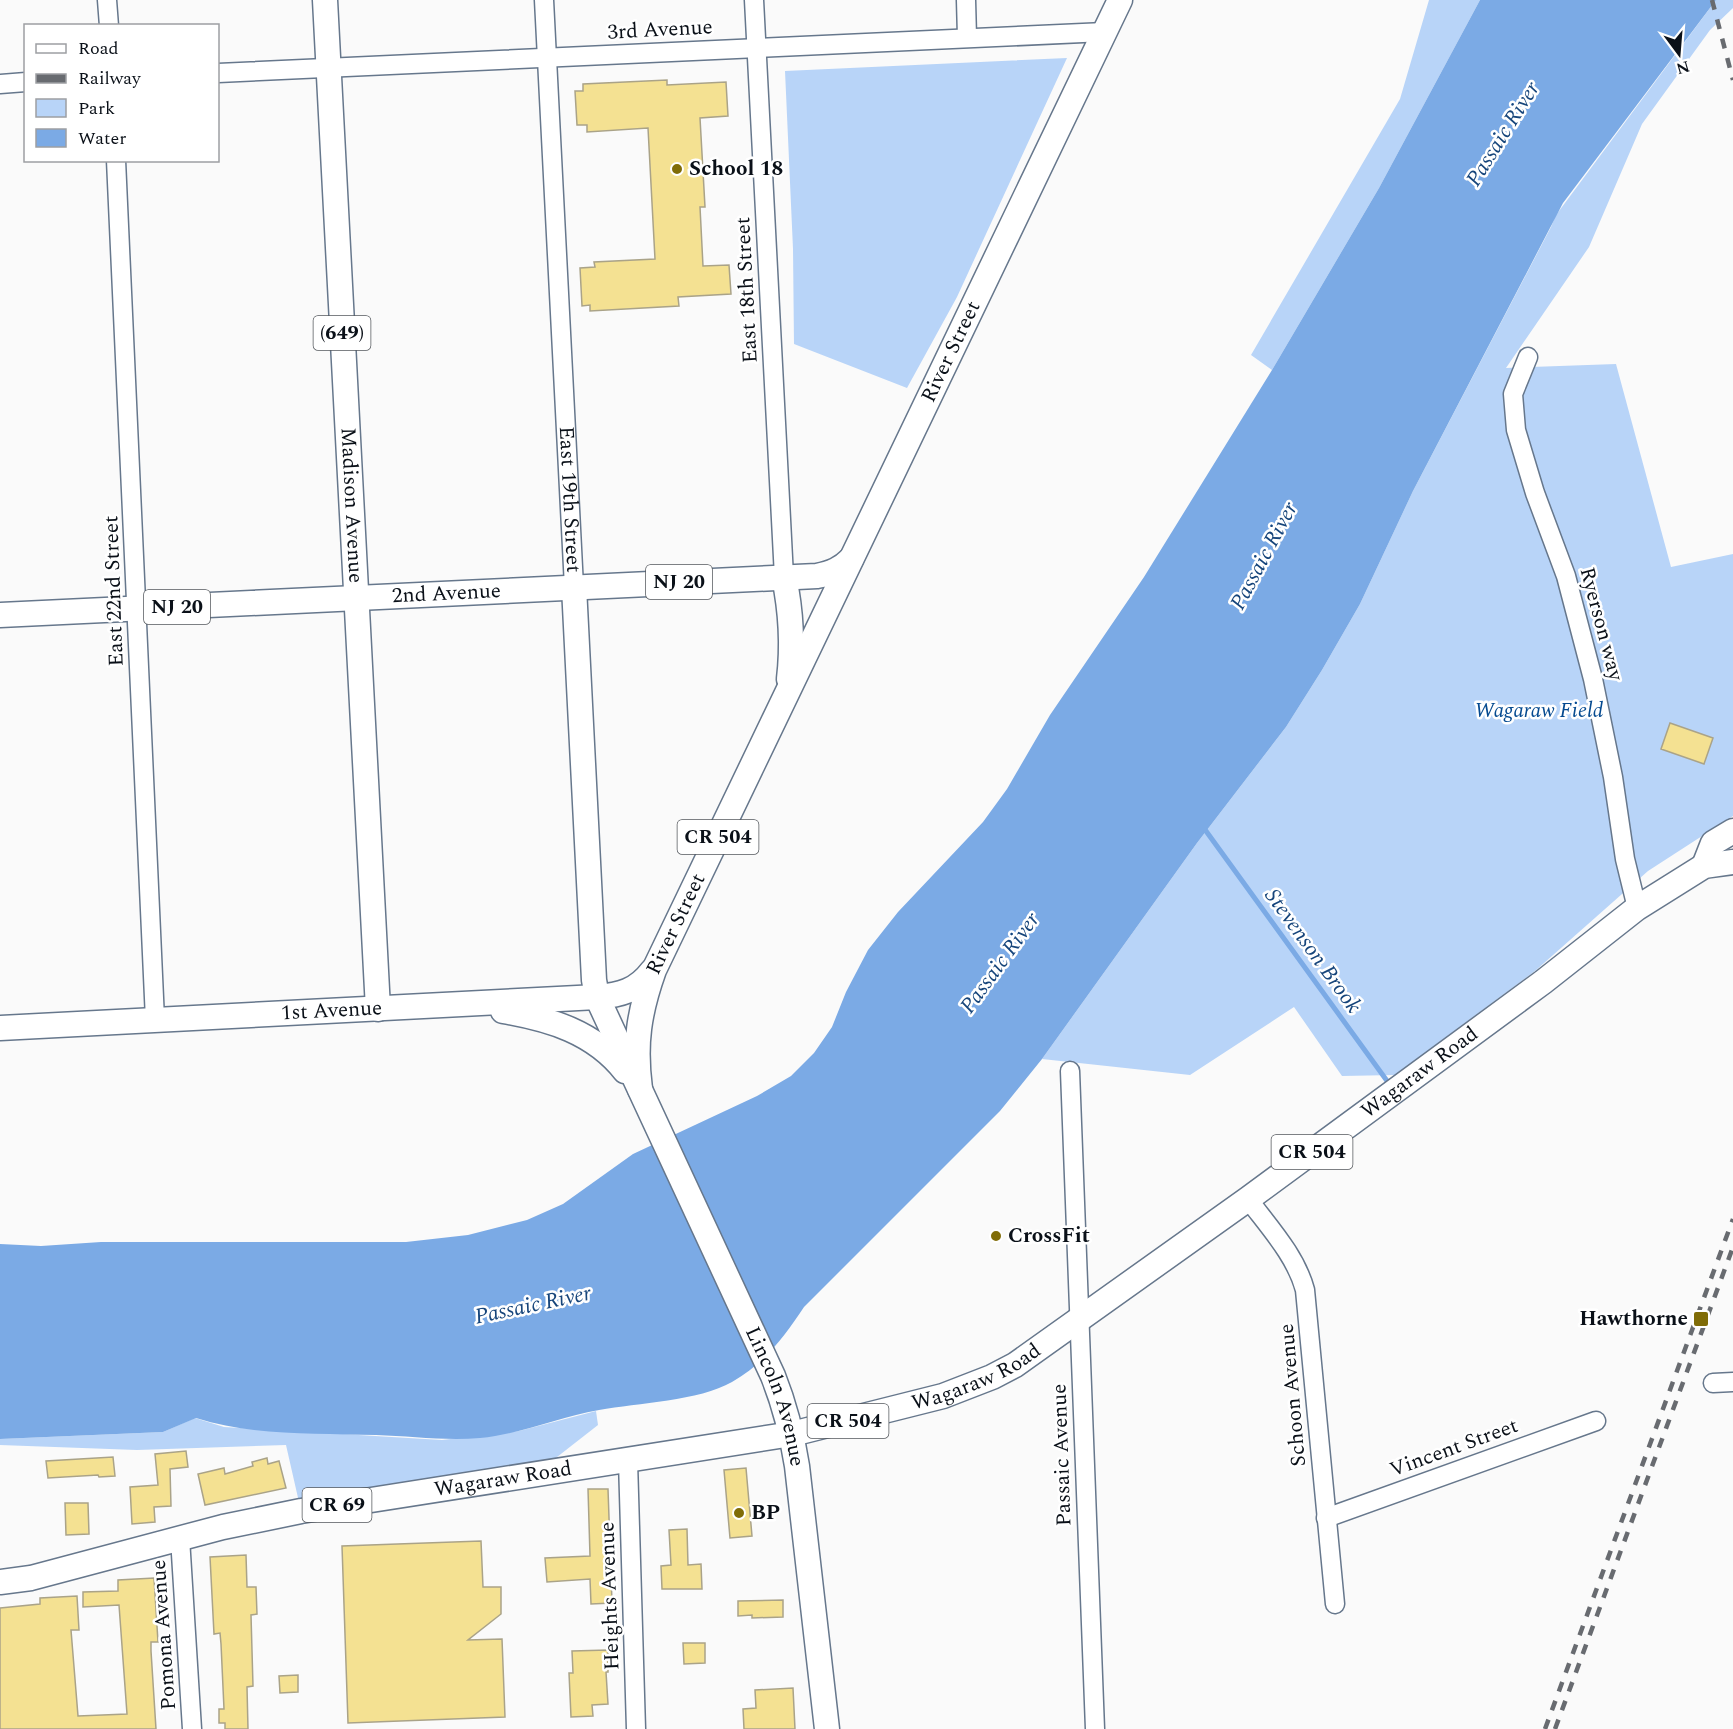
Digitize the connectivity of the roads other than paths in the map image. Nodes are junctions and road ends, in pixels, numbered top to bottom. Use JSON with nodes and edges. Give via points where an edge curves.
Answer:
{"nodes":[{"id":1,"x":107,"y":0,"type":"edge"},
{"id":2,"x":325,"y":0,"type":"edge"},
{"id":3,"x":544,"y":0,"type":"edge"},
{"id":4,"x":754,"y":0,"type":"edge"},
{"id":5,"x":966,"y":0,"type":"edge"},
{"id":6,"x":1120,"y":0,"type":"edge"},
{"id":7,"x":109,"y":24,"type":"edge"},
{"id":8,"x":1105,"y":32,"type":"junction"},
{"id":9,"x":967,"y":37,"type":"junction"},
{"id":10,"x":756,"y":48,"type":"junction"},
{"id":11,"x":547,"y":58,"type":"junction"},
{"id":12,"x":328,"y":68,"type":"junction"},
{"id":13,"x":219,"y":73,"type":"edge"},
{"id":14,"x":24,"y":82,"type":"edge"},
{"id":15,"x":0,"y":84,"type":"edge"},
{"id":16,"x":116,"y":162,"type":"edge"},
{"id":17,"x":1528,"y":357,"type":"dead end"},
{"id":18,"x":851,"y":559,"type":"junction"},
{"id":19,"x":784,"y":577,"type":"junction"},
{"id":20,"x":574,"y":587,"type":"junction"},
{"id":21,"x":355,"y":598,"type":"junction"},
{"id":22,"x":137,"y":609,"type":"junction"},
{"id":23,"x":0,"y":615,"type":"edge"},
{"id":24,"x":783,"y":703,"type":"junction"},
{"id":25,"x":1733,"y":831,"type":"edge"},
{"id":26,"x":1733,"y":862,"type":"edge"},
{"id":27,"x":1704,"y":866,"type":"junction"},
{"id":28,"x":1637,"y":908,"type":"junction"},
{"id":29,"x":654,"y":970,"type":"junction"},
{"id":30,"x":597,"y":997,"type":"junction"},
{"id":31,"x":446,"y":1006,"type":"junction"},
{"id":32,"x":378,"y":1009,"type":"junction"},
{"id":33,"x":155,"y":1020,"type":"junction"},
{"id":34,"x":0,"y":1028,"type":"edge"},
{"id":35,"x":1070,"y":1071,"type":"dead end"},
{"id":36,"x":640,"y":1089,"type":"junction"},
{"id":37,"x":1248,"y":1199,"type":"junction"},
{"id":38,"x":1079,"y":1319,"type":"junction"},
{"id":39,"x":1733,"y":1382,"type":"edge"},
{"id":40,"x":1713,"y":1383,"type":"dead end"},
{"id":41,"x":1596,"y":1421,"type":"dead end"},
{"id":42,"x":792,"y":1434,"type":"junction"},
{"id":43,"x":628,"y":1461,"type":"junction"},
{"id":44,"x":1326,"y":1518,"type":"junction"},
{"id":45,"x":180,"y":1538,"type":"junction"},
{"id":46,"x":0,"y":1582,"type":"edge"},
{"id":47,"x":1335,"y":1604,"type":"dead end"},
{"id":48,"x":192,"y":1729,"type":"edge"},
{"id":49,"x":636,"y":1729,"type":"edge"},
{"id":50,"x":827,"y":1729,"type":"edge"},
{"id":51,"x":1095,"y":1729,"type":"edge"}],
"edges":[{"from":1,"to":7,"type":"street"},
{"from":2,"to":12,"type":"main road","name":"Madison Avenue"},
{"from":3,"to":11,"type":"street","name":"East 19th Street"},
{"from":4,"to":10,"type":"street","name":"East 18th Street"},
{"from":5,"to":9,"type":"street"},
{"from":6,"to":8,"type":"main road","name":"River Street"},
{"from":8,"to":9,"type":"street","name":"3rd Avenue"},
{"from":8,"to":18,"type":"main road","name":"River Street"},
{"from":9,"to":10,"type":"street","name":"3rd Avenue"},
{"from":10,"to":11,"type":"street","name":"3rd Avenue"},
{"from":10,"to":19,"type":"street","name":"East 18th Street"},
{"from":11,"to":12,"type":"street","name":"3rd Avenue"},
{"from":11,"to":20,"type":"street","name":"East 19th Street"},
{"from":12,"to":13,"type":"street","name":"3rd Avenue"},
{"from":12,"to":21,"type":"main road","name":"Madison Avenue","number":"(649)"},
{"from":14,"to":15,"type":"street"},
{"from":16,"to":22,"type":"street","name":"East 22nd Street"},
{"from":17,"to":28,"type":"street","name":"Ryerson way","via":[[1513,394],[1516,430],[1566,576],[1593,679]]},
{"from":18,"to":19,"type":"main road","name":"2nd Avenue","via":[[831,573]]},
{"from":18,"to":24,"type":"main road","name":"River Street"},
{"from":19,"to":20,"type":"main road","name":"2nd Avenue","number":"NJ 20"},
{"from":19,"to":24,"type":"main road","name":"River Street","number":"CR 504","via":[[791,651]]},
{"from":20,"to":21,"type":"main road","name":"2nd Avenue","number":"NJ 20"},
{"from":20,"to":30,"type":"main road","name":"East 19th Street"},
{"from":21,"to":22,"type":"main road","name":"2nd Avenue","number":"NJ 20"},
{"from":21,"to":32,"type":"main road","name":"Madison Avenue","number":"(649)"},
{"from":22,"to":23,"type":"main road","name":"2nd Avenue","number":"NJ 20"},
{"from":22,"to":33,"type":"street","name":"East 22nd Street"},
{"from":24,"to":29,"type":"main road","name":"River Street","number":"CR 504"},
{"from":25,"to":27,"type":"main road","via":[[1713,843]]},
{"from":26,"to":27,"type":"main road","name":"Wagaraw Road","number":"CR 504"},
{"from":27,"to":28,"type":"main road","name":"Wagaraw Road","number":"CR 504"},
{"from":28,"to":37,"type":"main road","name":"Wagaraw Road","number":"CR 504"},
{"from":29,"to":30,"type":"main road","name":"1st Avenue","via":[[637,988]]},
{"from":29,"to":36,"type":"main road","name":"River Street","number":"CR 504","via":[[636,1040]]},
{"from":30,"to":31,"type":"main road","name":"1st Avenue"},
{"from":30,"to":36,"type":"main road","name":"East 19th Street"},
{"from":31,"to":32,"type":"main road","name":"1st Avenue"},
{"from":31,"to":36,"type":"main road","number":"CR 504","via":[[526,1015],[571,1029],[607,1052]]},
{"from":32,"to":33,"type":"main road","name":"1st Avenue"},
{"from":33,"to":34,"type":"main road","name":"1st Avenue"},
{"from":35,"to":38,"type":"street","name":"Passaic Avenue"},
{"from":36,"to":42,"type":"main road","name":"Lincoln Avenue","number":"CR 504","via":[[773,1376]]},
{"from":37,"to":38,"type":"main road","name":"Wagaraw Road","number":"CR 504"},
{"from":37,"to":44,"type":"street","name":"Schoon Avenue","via":[[1293,1261],[1305,1290]]},
{"from":38,"to":42,"type":"main road","name":"Wagaraw Road","number":"CR 504","via":[[1015,1365],[968,1388]]},
{"from":38,"to":51,"type":"street","name":"Passaic Avenue"},
{"from":39,"to":40,"type":"street"},
{"from":41,"to":44,"type":"street","name":"Vincent Street"},
{"from":42,"to":43,"type":"main road","name":"Wagaraw Road","number":"CR 69"},
{"from":42,"to":50,"type":"main road","name":"Lincoln Avenue"},
{"from":43,"to":45,"type":"main road","name":"Wagaraw Road","number":"CR 69","via":[[301,1511]]},
{"from":43,"to":49,"type":"street","name":"Heights Avenue"},
{"from":44,"to":47,"type":"street","name":"Schoon Avenue"},
{"from":45,"to":46,"type":"main road","name":"Wagaraw Road","number":"CR 69","via":[[30,1578]]},
{"from":45,"to":48,"type":"street","name":"Pomona Avenue"}]}
